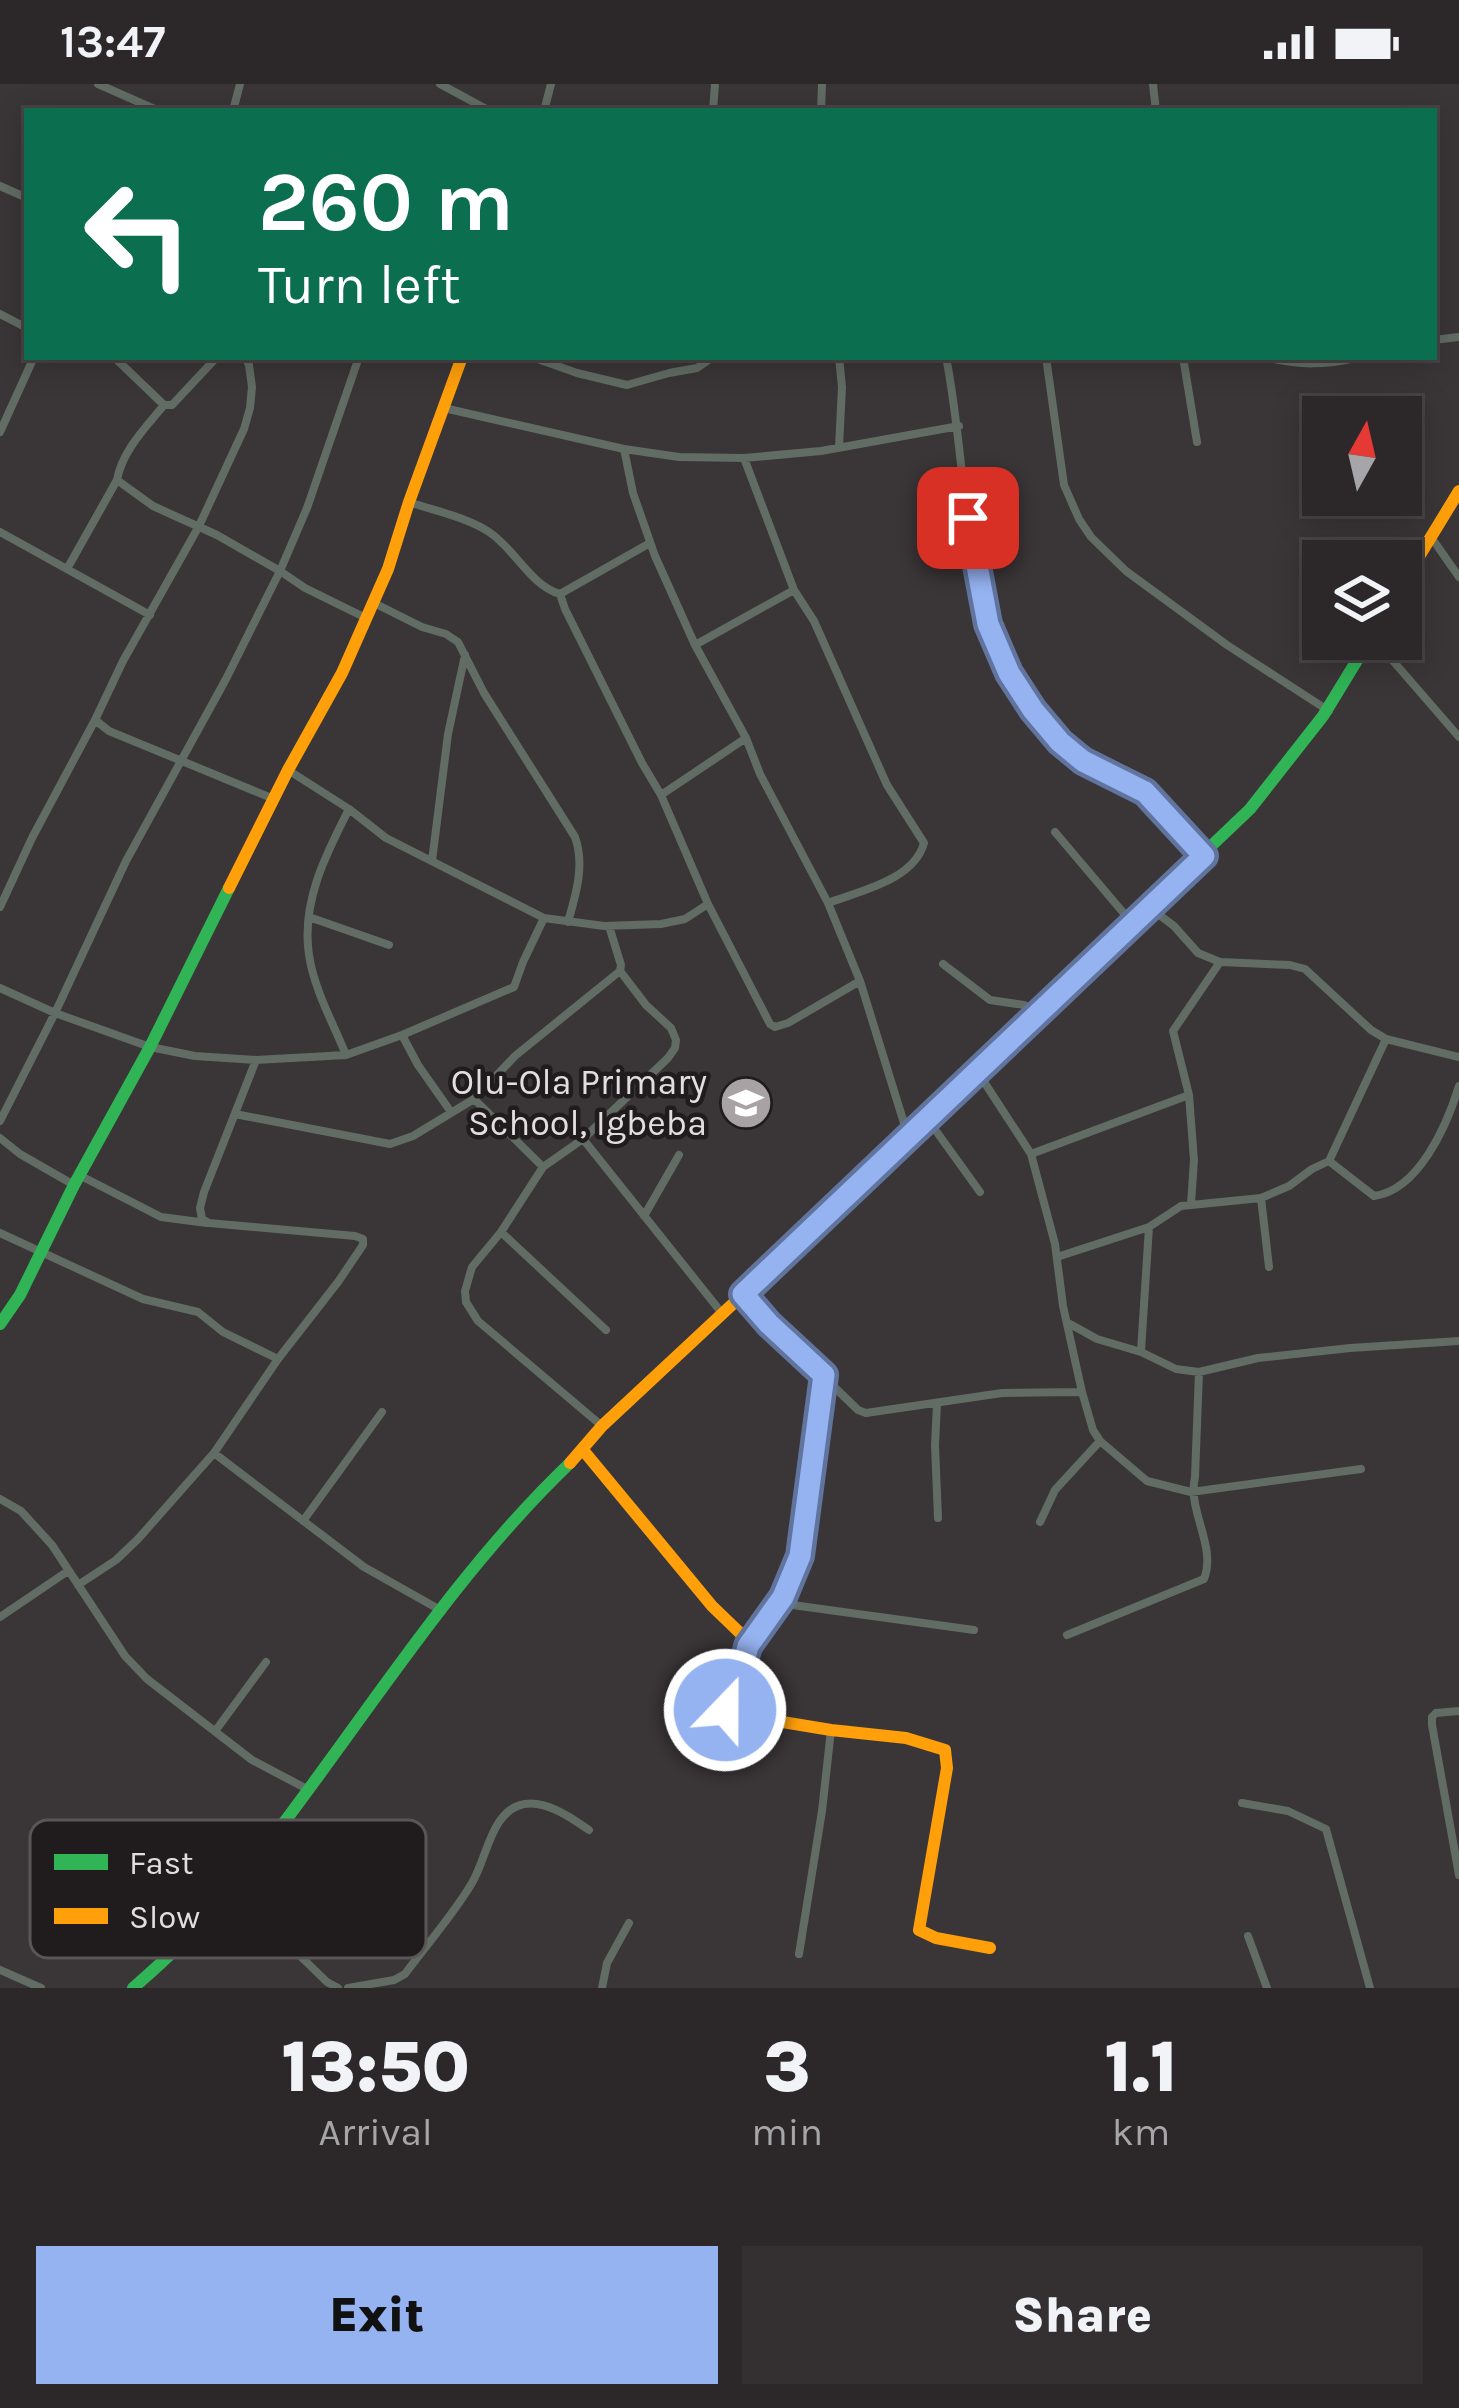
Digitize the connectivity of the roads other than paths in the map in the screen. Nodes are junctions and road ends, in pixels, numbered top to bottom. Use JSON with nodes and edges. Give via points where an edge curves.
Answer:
{"nodes":[{"id":1,"x":98,"y":84,"type":"edge"},
{"id":2,"x":440,"y":84,"type":"edge"},
{"id":3,"x":140,"y":106,"type":"edge"},
{"id":4,"x":484,"y":108,"type":"edge"},
{"id":5,"x":0,"y":314,"type":"edge"},
{"id":6,"x":23,"y":326,"type":"edge"},
{"id":7,"x":33,"y":360,"type":"edge"},
{"id":8,"x":117,"y":360,"type":"edge"},
{"id":9,"x":214,"y":360,"type":"edge"},
{"id":10,"x":246,"y":360,"type":"edge"},
{"id":11,"x":357,"y":360,"type":"edge"},
{"id":12,"x":461,"y":360,"type":"edge"},
{"id":13,"x":540,"y":360,"type":"edge"},
{"id":14,"x":709,"y":360,"type":"edge"},
{"id":15,"x":839,"y":360,"type":"edge"},
{"id":16,"x":947,"y":360,"type":"edge"},
{"id":17,"x":1046,"y":360,"type":"edge"},
{"id":18,"x":1183,"y":360,"type":"edge"},
{"id":19,"x":1278,"y":360,"type":"edge"},
{"id":20,"x":1346,"y":360,"type":"edge"},
{"id":21,"x":164,"y":405,"type":"junction"},
{"id":22,"x":443,"y":408,"type":"junction"},
{"id":23,"x":959,"y":425,"type":"junction"},
{"id":24,"x":0,"y":432,"type":"edge"},
{"id":25,"x":1197,"y":442,"type":"dead end"},
{"id":26,"x":839,"y":448,"type":"junction"},
{"id":27,"x":623,"y":449,"type":"junction"},
{"id":28,"x":744,"y":458,"type":"junction"},
{"id":29,"x":117,"y":480,"type":"junction"},
{"id":30,"x":1459,"y":491,"type":"edge"},
{"id":31,"x":409,"y":502,"type":"junction"},
{"id":32,"x":199,"y":526,"type":"junction"},
{"id":33,"x":0,"y":532,"type":"edge"},
{"id":34,"x":1430,"y":536,"type":"junction"},
{"id":35,"x":650,"y":543,"type":"junction"},
{"id":36,"x":1422,"y":550,"type":"edge"},
{"id":37,"x":67,"y":569,"type":"junction"},
{"id":38,"x":280,"y":571,"type":"junction"},
{"id":39,"x":1458,"y":575,"type":"edge"},
{"id":40,"x":794,"y":590,"type":"junction"},
{"id":41,"x":560,"y":594,"type":"junction"},
{"id":42,"x":374,"y":603,"type":"junction"},
{"id":43,"x":150,"y":615,"type":"junction"},
{"id":44,"x":366,"y":618,"type":"junction"},
{"id":45,"x":695,"y":645,"type":"junction"},
{"id":46,"x":465,"y":655,"type":"junction"},
{"id":47,"x":1359,"y":660,"type":"edge"},
{"id":48,"x":1391,"y":660,"type":"edge"},
{"id":49,"x":1329,"y":711,"type":"junction"},
{"id":50,"x":95,"y":720,"type":"junction"},
{"id":51,"x":1459,"y":737,"type":"edge"},
{"id":52,"x":746,"y":738,"type":"junction"},
{"id":53,"x":182,"y":759,"type":"junction"},
{"id":54,"x":288,"y":770,"type":"junction"},
{"id":55,"x":661,"y":794,"type":"junction"},
{"id":56,"x":274,"y":799,"type":"junction"},
{"id":57,"x":349,"y":809,"type":"junction"},
{"id":58,"x":1055,"y":832,"type":"dead end"},
{"id":59,"x":1204,"y":856,"type":"junction"},
{"id":60,"x":432,"y":861,"type":"junction"},
{"id":61,"x":828,"y":903,"type":"junction"},
{"id":62,"x":708,"y":904,"type":"junction"},
{"id":63,"x":0,"y":908,"type":"edge"},
{"id":64,"x":1150,"y":908,"type":"junction"},
{"id":65,"x":309,"y":916,"type":"junction"},
{"id":66,"x":544,"y":918,"type":"junction"},
{"id":67,"x":568,"y":922,"type":"junction"},
{"id":68,"x":1132,"y":924,"type":"junction"},
{"id":69,"x":609,"y":926,"type":"junction"},
{"id":70,"x":389,"y":945,"type":"dead end"},
{"id":71,"x":1220,"y":962,"type":"junction"},
{"id":72,"x":943,"y":964,"type":"dead end"},
{"id":73,"x":620,"y":971,"type":"junction"},
{"id":74,"x":860,"y":981,"type":"junction"},
{"id":75,"x":0,"y":988,"type":"edge"},
{"id":76,"x":1038,"y":1012,"type":"junction"},
{"id":77,"x":55,"y":1013,"type":"junction"},
{"id":78,"x":402,"y":1035,"type":"junction"},
{"id":79,"x":1386,"y":1039,"type":"junction"},
{"id":80,"x":150,"y":1047,"type":"junction"},
{"id":81,"x":346,"y":1054,"type":"junction"},
{"id":82,"x":1459,"y":1057,"type":"edge"},
{"id":83,"x":256,"y":1060,"type":"junction"},
{"id":84,"x":977,"y":1071,"type":"junction"},
{"id":85,"x":1459,"y":1086,"type":"edge"},
{"id":86,"x":1189,"y":1095,"type":"junction"},
{"id":87,"x":474,"y":1099,"type":"junction"},
{"id":88,"x":452,"y":1112,"type":"junction"},
{"id":89,"x":235,"y":1114,"type":"junction"},
{"id":90,"x":926,"y":1117,"type":"junction"},
{"id":91,"x":0,"y":1121,"type":"edge"},
{"id":92,"x":908,"y":1136,"type":"junction"},
{"id":93,"x":0,"y":1138,"type":"edge"},
{"id":94,"x":583,"y":1139,"type":"junction"},
{"id":95,"x":679,"y":1154,"type":"dead end"},
{"id":96,"x":1031,"y":1154,"type":"junction"},
{"id":97,"x":1329,"y":1161,"type":"junction"},
{"id":98,"x":543,"y":1166,"type":"junction"},
{"id":99,"x":77,"y":1180,"type":"junction"},
{"id":100,"x":980,"y":1192,"type":"dead end"},
{"id":101,"x":1261,"y":1198,"type":"junction"},
{"id":102,"x":1191,"y":1204,"type":"junction"},
{"id":103,"x":644,"y":1216,"type":"junction"},
{"id":104,"x":209,"y":1223,"type":"junction"},
{"id":105,"x":1149,"y":1227,"type":"junction"},
{"id":106,"x":501,"y":1232,"type":"junction"},
{"id":107,"x":0,"y":1233,"type":"edge"},
{"id":108,"x":41,"y":1250,"type":"junction"},
{"id":109,"x":1057,"y":1257,"type":"junction"},
{"id":110,"x":1269,"y":1267,"type":"dead end"},
{"id":111,"x":743,"y":1294,"type":"junction"},
{"id":112,"x":721,"y":1312,"type":"junction"},
{"id":113,"x":1069,"y":1323,"type":"junction"},
{"id":114,"x":0,"y":1324,"type":"edge"},
{"id":115,"x":606,"y":1330,"type":"dead end"},
{"id":116,"x":1459,"y":1341,"type":"edge"},
{"id":117,"x":1141,"y":1352,"type":"junction"},
{"id":118,"x":278,"y":1359,"type":"junction"},
{"id":119,"x":1198,"y":1372,"type":"junction"},
{"id":120,"x":824,"y":1375,"type":"junction"},
{"id":121,"x":1082,"y":1392,"type":"junction"},
{"id":122,"x":937,"y":1404,"type":"junction"},
{"id":123,"x":382,"y":1412,"type":"dead end"},
{"id":124,"x":602,"y":1426,"type":"junction"},
{"id":125,"x":1100,"y":1441,"type":"junction"},
{"id":126,"x":583,"y":1450,"type":"junction"},
{"id":127,"x":214,"y":1453,"type":"junction"},
{"id":128,"x":1360,"y":1469,"type":"dead end"},
{"id":129,"x":1191,"y":1492,"type":"junction"},
{"id":130,"x":0,"y":1499,"type":"edge"},
{"id":131,"x":938,"y":1518,"type":"dead end"},
{"id":132,"x":303,"y":1521,"type":"junction"},
{"id":133,"x":1040,"y":1522,"type":"dead end"},
{"id":134,"x":68,"y":1571,"type":"junction"},
{"id":135,"x":78,"y":1585,"type":"junction"},
{"id":136,"x":778,"y":1603,"type":"junction"},
{"id":137,"x":442,"y":1611,"type":"junction"},
{"id":138,"x":0,"y":1618,"type":"edge"},
{"id":139,"x":974,"y":1630,"type":"dead end"},
{"id":140,"x":1067,"y":1635,"type":"dead end"},
{"id":141,"x":748,"y":1646,"type":"junction"},
{"id":142,"x":266,"y":1662,"type":"dead end"},
{"id":143,"x":1459,"y":1711,"type":"edge"},
{"id":144,"x":216,"y":1730,"type":"junction"},
{"id":145,"x":831,"y":1730,"type":"junction"},
{"id":146,"x":308,"y":1789,"type":"junction"},
{"id":147,"x":1242,"y":1803,"type":"dead end"},
{"id":148,"x":284,"y":1820,"type":"edge"},
{"id":149,"x":589,"y":1830,"type":"dead end"},
{"id":150,"x":1459,"y":1875,"type":"edge"},
{"id":151,"x":629,"y":1923,"type":"dead end"},
{"id":152,"x":1248,"y":1936,"type":"dead end"},
{"id":153,"x":426,"y":1945,"type":"edge"},
{"id":154,"x":990,"y":1948,"type":"dead end"},
{"id":155,"x":799,"y":1954,"type":"dead end"},
{"id":156,"x":165,"y":1958,"type":"edge"},
{"id":157,"x":299,"y":1958,"type":"edge"},
{"id":158,"x":417,"y":1958,"type":"edge"},
{"id":159,"x":0,"y":1970,"type":"edge"},
{"id":160,"x":325,"y":1985,"type":"edge"},
{"id":161,"x":41,"y":1988,"type":"edge"},
{"id":162,"x":133,"y":1988,"type":"edge"},
{"id":163,"x":338,"y":1988,"type":"edge"},
{"id":164,"x":348,"y":1988,"type":"edge"},
{"id":165,"x":602,"y":1988,"type":"edge"},
{"id":166,"x":1267,"y":1988,"type":"edge"},
{"id":167,"x":1370,"y":1988,"type":"edge"}],
"edges":[{"from":1,"to":3,"type":"street"},
{"from":2,"to":4,"type":"street"},
{"from":5,"to":6,"type":"street"},
{"from":7,"to":24,"type":"street"},
{"from":8,"to":21,"type":"street"},
{"from":9,"to":21,"type":"street"},
{"from":10,"to":32,"type":"street","via":[[250,408]]},
{"from":11,"to":38,"type":"street"},
{"from":12,"to":22,"type":"street"},
{"from":13,"to":14,"type":"street","via":[[627,385]]},
{"from":15,"to":26,"type":"street"},
{"from":16,"to":23,"type":"street"},
{"from":17,"to":49,"type":"street","via":[[1064,484],[1091,537],[1126,572]]},
{"from":18,"to":25,"type":"street"},
{"from":19,"to":20,"type":"street"},
{"from":21,"to":29,"type":"street"},
{"from":22,"to":27,"type":"street"},
{"from":22,"to":31,"type":"street"},
{"from":23,"to":26,"type":"street"},
{"from":23,"to":59,"type":"street","via":[[972,547],[988,624],[1009,673],[1060,742],[1145,792]]},
{"from":26,"to":28,"type":"street"},
{"from":27,"to":28,"type":"street"},
{"from":27,"to":35,"type":"street"},
{"from":28,"to":40,"type":"street"},
{"from":29,"to":32,"type":"street"},
{"from":29,"to":37,"type":"street"},
{"from":30,"to":34,"type":"street"},
{"from":31,"to":41,"type":"street","via":[[484,529]]},
{"from":31,"to":42,"type":"street"},
{"from":32,"to":38,"type":"street"},
{"from":32,"to":43,"type":"street"},
{"from":33,"to":37,"type":"street"},
{"from":34,"to":36,"type":"street"},
{"from":34,"to":39,"type":"street"},
{"from":35,"to":41,"type":"street"},
{"from":35,"to":45,"type":"street"},
{"from":37,"to":43,"type":"street"},
{"from":38,"to":44,"type":"street"},
{"from":38,"to":53,"type":"street"},
{"from":40,"to":45,"type":"street"},
{"from":40,"to":61,"type":"street","via":[[887,785],[924,843],[902,873]]},
{"from":41,"to":55,"type":"street"},
{"from":42,"to":44,"type":"street"},
{"from":42,"to":46,"type":"street","via":[[446,634]]},
{"from":43,"to":50,"type":"street"},
{"from":44,"to":54,"type":"street"},
{"from":45,"to":52,"type":"street"},
{"from":46,"to":60,"type":"street"},
{"from":46,"to":67,"type":"street","via":[[580,852]]},
{"from":47,"to":49,"type":"street"},
{"from":48,"to":51,"type":"street"},
{"from":49,"to":59,"type":"street"},
{"from":50,"to":53,"type":"street"},
{"from":50,"to":63,"type":"street"},
{"from":52,"to":55,"type":"street"},
{"from":52,"to":61,"type":"street"},
{"from":53,"to":56,"type":"street"},
{"from":53,"to":77,"type":"street"},
{"from":54,"to":56,"type":"street"},
{"from":54,"to":57,"type":"street"},
{"from":55,"to":62,"type":"street"},
{"from":56,"to":80,"type":"street"},
{"from":57,"to":60,"type":"street"},
{"from":57,"to":65,"type":"street","via":[[317,877]]},
{"from":58,"to":68,"type":"street"},
{"from":59,"to":64,"type":"street"},
{"from":60,"to":66,"type":"street"},
{"from":61,"to":74,"type":"street"},
{"from":62,"to":69,"type":"street","via":[[685,919]]},
{"from":62,"to":74,"type":"street","via":[[776,1027]]},
{"from":64,"to":68,"type":"street"},
{"from":64,"to":71,"type":"street"},
{"from":65,"to":70,"type":"street"},
{"from":65,"to":81,"type":"street","via":[[312,969]]},
{"from":66,"to":67,"type":"street"},
{"from":66,"to":78,"type":"street","via":[[514,987]]},
{"from":67,"to":69,"type":"street"},
{"from":68,"to":76,"type":"street"},
{"from":69,"to":73,"type":"street"},
{"from":71,"to":79,"type":"street","via":[[1305,969]]},
{"from":71,"to":86,"type":"street","via":[[1173,1031]]},
{"from":72,"to":76,"type":"street","via":[[990,1000]]},
{"from":73,"to":87,"type":"street"},
{"from":73,"to":94,"type":"street","via":[[671,1028],[675,1048]]},
{"from":74,"to":92,"type":"street"},
{"from":75,"to":77,"type":"street"},
{"from":76,"to":84,"type":"street"},
{"from":77,"to":80,"type":"street"},
{"from":77,"to":91,"type":"street"},
{"from":78,"to":81,"type":"street"},
{"from":78,"to":88,"type":"street"},
{"from":79,"to":82,"type":"street"},
{"from":79,"to":97,"type":"street"},
{"from":80,"to":83,"type":"street"},
{"from":80,"to":99,"type":"street"},
{"from":81,"to":83,"type":"street"},
{"from":83,"to":89,"type":"street"},
{"from":84,"to":90,"type":"street"},
{"from":84,"to":96,"type":"street"},
{"from":85,"to":97,"type":"street","via":[[1430,1153],[1396,1189],[1374,1196]]},
{"from":86,"to":96,"type":"street"},
{"from":86,"to":102,"type":"street"},
{"from":87,"to":88,"type":"street"},
{"from":87,"to":98,"type":"street"},
{"from":88,"to":89,"type":"street","via":[[390,1144]]},
{"from":89,"to":104,"type":"street","via":[[200,1208]]},
{"from":90,"to":92,"type":"street"},
{"from":90,"to":100,"type":"street"},
{"from":92,"to":111,"type":"street"},
{"from":93,"to":99,"type":"street"},
{"from":94,"to":98,"type":"street"},
{"from":94,"to":103,"type":"street"},
{"from":95,"to":103,"type":"street"},
{"from":96,"to":109,"type":"street"},
{"from":97,"to":101,"type":"street"},
{"from":98,"to":106,"type":"street"},
{"from":99,"to":104,"type":"street","via":[[161,1217]]},
{"from":99,"to":108,"type":"street"},
{"from":101,"to":102,"type":"street"},
{"from":101,"to":110,"type":"street"},
{"from":102,"to":105,"type":"street"},
{"from":103,"to":112,"type":"street"},
{"from":104,"to":118,"type":"street","via":[[363,1239]]},
{"from":105,"to":109,"type":"street"},
{"from":105,"to":117,"type":"street"},
{"from":106,"to":115,"type":"street"},
{"from":106,"to":124,"type":"street","via":[[472,1268],[469,1310]]},
{"from":107,"to":108,"type":"street"},
{"from":108,"to":114,"type":"street"},
{"from":108,"to":118,"type":"street","via":[[143,1299],[198,1312]]},
{"from":109,"to":113,"type":"street"},
{"from":111,"to":112,"type":"street"},
{"from":111,"to":120,"type":"street"},
{"from":112,"to":124,"type":"street"},
{"from":113,"to":117,"type":"street"},
{"from":113,"to":121,"type":"street"},
{"from":116,"to":119,"type":"street","via":[[1258,1358]]},
{"from":117,"to":119,"type":"street"},
{"from":118,"to":127,"type":"street"},
{"from":119,"to":129,"type":"street"},
{"from":120,"to":122,"type":"street","via":[[858,1410]]},
{"from":120,"to":136,"type":"street","via":[[800,1556]]},
{"from":121,"to":122,"type":"street"},
{"from":121,"to":125,"type":"street"},
{"from":122,"to":131,"type":"street"},
{"from":123,"to":132,"type":"street"},
{"from":124,"to":126,"type":"street"},
{"from":125,"to":129,"type":"street","via":[[1147,1481]]},
{"from":125,"to":133,"type":"street","via":[[1055,1490]]},
{"from":126,"to":137,"type":"street","via":[[531,1499]]},
{"from":126,"to":141,"type":"street"},
{"from":127,"to":132,"type":"street"},
{"from":127,"to":135,"type":"street","via":[[127,1550]]},
{"from":128,"to":129,"type":"street"},
{"from":129,"to":140,"type":"street","via":[[1209,1562],[1204,1579]]},
{"from":130,"to":134,"type":"street","via":[[21,1511]]},
{"from":132,"to":137,"type":"street"},
{"from":134,"to":135,"type":"street"},
{"from":134,"to":138,"type":"street"},
{"from":135,"to":144,"type":"street","via":[[125,1657]]},
{"from":136,"to":139,"type":"street"},
{"from":136,"to":141,"type":"street"},
{"from":137,"to":146,"type":"street"},
{"from":141,"to":145,"type":"street","via":[[725,1710]]},
{"from":142,"to":144,"type":"street"},
{"from":143,"to":150,"type":"street","via":[[1436,1713],[1432,1726]]},
{"from":144,"to":146,"type":"street"},
{"from":145,"to":154,"type":"street","via":[[945,1750],[919,1930]]},
{"from":145,"to":155,"type":"street"},
{"from":146,"to":148,"type":"street"},
{"from":147,"to":167,"type":"street","via":[[1326,1829]]},
{"from":149,"to":153,"type":"street","via":[[536,1802],[508,1813]]},
{"from":151,"to":165,"type":"street"},
{"from":152,"to":166,"type":"street"},
{"from":156,"to":162,"type":"street"},
{"from":157,"to":160,"type":"street"},
{"from":158,"to":164,"type":"street","via":[[394,1980]]},
{"from":159,"to":161,"type":"street"},
{"from":160,"to":163,"type":"street"}]}
